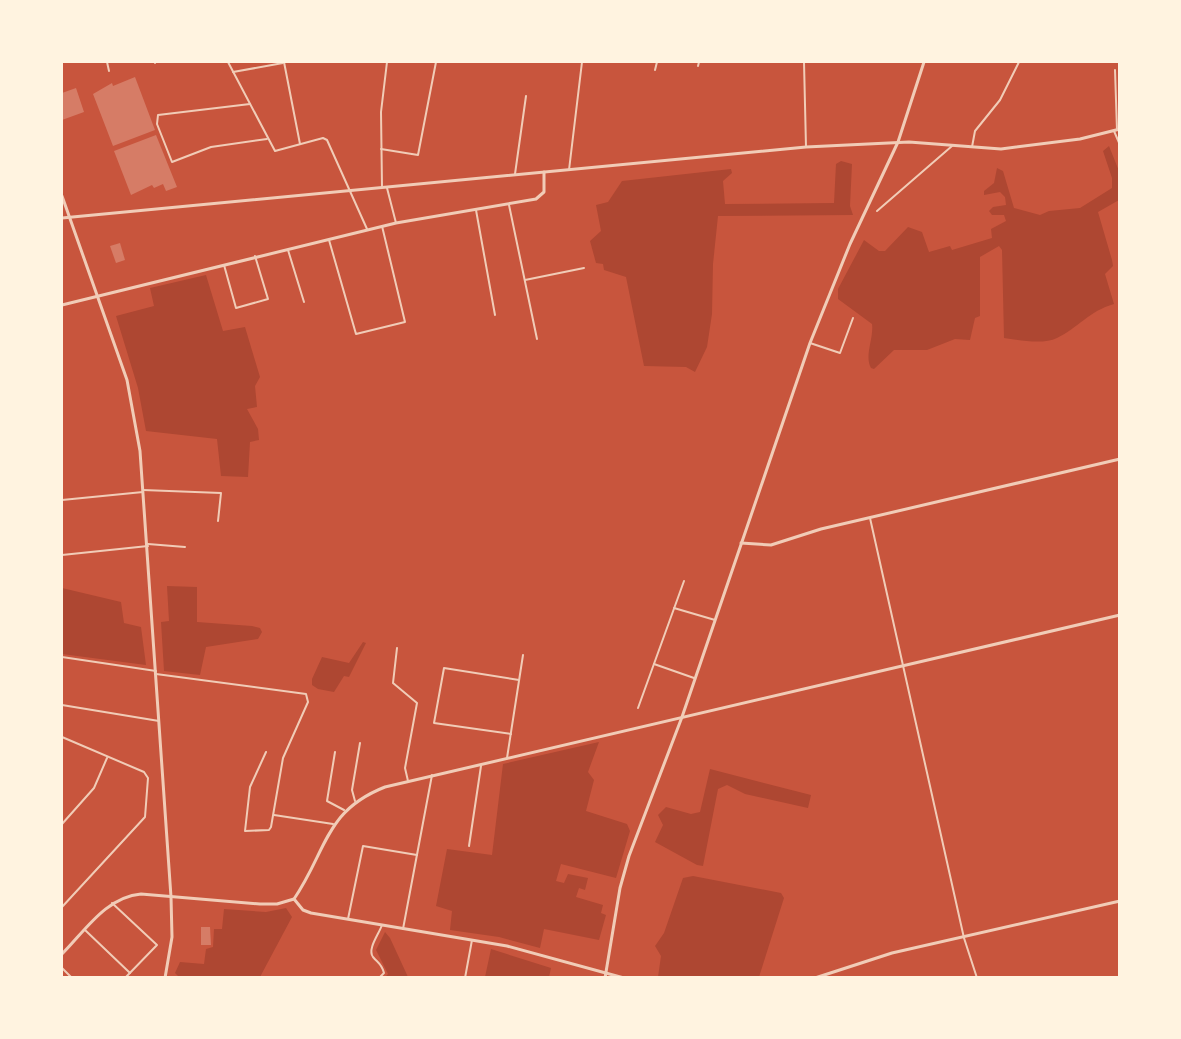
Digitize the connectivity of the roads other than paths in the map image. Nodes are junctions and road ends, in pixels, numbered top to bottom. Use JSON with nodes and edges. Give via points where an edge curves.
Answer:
{"nodes":[{"id":1,"x":107,"y":62,"type":"edge"},
{"id":2,"x":228,"y":62,"type":"edge"},
{"id":3,"x":284,"y":62,"type":"edge"},
{"id":4,"x":387,"y":62,"type":"edge"},
{"id":5,"x":436,"y":62,"type":"edge"},
{"id":6,"x":582,"y":62,"type":"edge"},
{"id":7,"x":657,"y":62,"type":"edge"},
{"id":8,"x":699,"y":62,"type":"edge"},
{"id":9,"x":804,"y":62,"type":"edge"},
{"id":10,"x":924,"y":62,"type":"edge"},
{"id":11,"x":1019,"y":62,"type":"edge"},
{"id":12,"x":698,"y":66,"type":"dead end"},
{"id":13,"x":656,"y":70,"type":"dead end"},
{"id":14,"x":1115,"y":70,"type":"dead end"},
{"id":15,"x":109,"y":71,"type":"dead end"},
{"id":16,"x":233,"y":72,"type":"junction"},
{"id":17,"x":526,"y":96,"type":"dead end"},
{"id":18,"x":250,"y":104,"type":"junction"},
{"id":19,"x":1117,"y":130,"type":"edge"},
{"id":20,"x":268,"y":139,"type":"junction"},
{"id":21,"x":898,"y":142,"type":"junction"},
{"id":22,"x":300,"y":144,"type":"junction"},
{"id":23,"x":954,"y":144,"type":"junction"},
{"id":24,"x":1119,"y":145,"type":"edge"},
{"id":25,"x":806,"y":147,"type":"junction"},
{"id":26,"x":972,"y":147,"type":"junction"},
{"id":27,"x":381,"y":149,"type":"junction"},
{"id":28,"x":569,"y":170,"type":"junction"},
{"id":29,"x":544,"y":172,"type":"junction"},
{"id":30,"x":514,"y":176,"type":"junction"},
{"id":31,"x":385,"y":188,"type":"junction"},
{"id":32,"x":350,"y":190,"type":"junction"},
{"id":33,"x":62,"y":196,"type":"edge"},
{"id":34,"x":509,"y":205,"type":"junction"},
{"id":35,"x":476,"y":210,"type":"junction"},
{"id":36,"x":877,"y":211,"type":"dead end"},
{"id":37,"x":69,"y":217,"type":"junction"},
{"id":38,"x":62,"y":218,"type":"edge"},
{"id":39,"x":396,"y":223,"type":"junction"},
{"id":40,"x":382,"y":226,"type":"junction"},
{"id":41,"x":367,"y":230,"type":"junction"},
{"id":42,"x":329,"y":239,"type":"junction"},
{"id":43,"x":288,"y":249,"type":"junction"},
{"id":44,"x":255,"y":256,"type":"junction"},
{"id":45,"x":223,"y":264,"type":"junction"},
{"id":46,"x":584,"y":268,"type":"dead end"},
{"id":47,"x":524,"y":280,"type":"junction"},
{"id":48,"x":95,"y":295,"type":"junction"},
{"id":49,"x":304,"y":302,"type":"dead end"},
{"id":50,"x":62,"y":305,"type":"edge"},
{"id":51,"x":495,"y":315,"type":"dead end"},
{"id":52,"x":853,"y":318,"type":"dead end"},
{"id":53,"x":537,"y":339,"type":"dead end"},
{"id":54,"x":810,"y":344,"type":"junction"},
{"id":55,"x":1119,"y":459,"type":"edge"},
{"id":56,"x":143,"y":491,"type":"junction"},
{"id":57,"x":62,"y":500,"type":"edge"},
{"id":58,"x":870,"y":518,"type":"junction"},
{"id":59,"x":218,"y":521,"type":"dead end"},
{"id":60,"x":741,"y":543,"type":"junction"},
{"id":61,"x":148,"y":545,"type":"junction"},
{"id":62,"x":185,"y":547,"type":"dead end"},
{"id":63,"x":62,"y":555,"type":"edge"},
{"id":64,"x":684,"y":580,"type":"dead end"},
{"id":65,"x":674,"y":608,"type":"junction"},
{"id":66,"x":1119,"y":615,"type":"edge"},
{"id":67,"x":715,"y":620,"type":"junction"},
{"id":68,"x":398,"y":648,"type":"dead end"},
{"id":69,"x":523,"y":655,"type":"dead end"},
{"id":70,"x":62,"y":657,"type":"edge"},
{"id":71,"x":654,"y":664,"type":"junction"},
{"id":72,"x":901,"y":666,"type":"junction"},
{"id":73,"x":156,"y":672,"type":"junction"},
{"id":74,"x":695,"y":678,"type":"junction"},
{"id":75,"x":519,"y":680,"type":"junction"},
{"id":76,"x":62,"y":705,"type":"edge"},
{"id":77,"x":638,"y":708,"type":"dead end"},
{"id":78,"x":682,"y":717,"type":"junction"},
{"id":79,"x":160,"y":721,"type":"junction"},
{"id":80,"x":511,"y":734,"type":"junction"},
{"id":81,"x":62,"y":737,"type":"edge"},
{"id":82,"x":360,"y":743,"type":"dead end"},
{"id":83,"x":266,"y":752,"type":"dead end"},
{"id":84,"x":335,"y":752,"type":"dead end"},
{"id":85,"x":107,"y":757,"type":"junction"},
{"id":86,"x":507,"y":758,"type":"junction"},
{"id":87,"x":481,"y":764,"type":"junction"},
{"id":88,"x":432,"y":775,"type":"junction"},
{"id":89,"x":408,"y":781,"type":"junction"},
{"id":90,"x":355,"y":801,"type":"junction"},
{"id":91,"x":344,"y":810,"type":"junction"},
{"id":92,"x":274,"y":815,"type":"junction"},
{"id":93,"x":62,"y":824,"type":"edge"},
{"id":94,"x":333,"y":824,"type":"junction"},
{"id":95,"x":469,"y":846,"type":"dead end"},
{"id":96,"x":417,"y":855,"type":"junction"},
{"id":97,"x":171,"y":897,"type":"junction"},
{"id":98,"x":294,"y":899,"type":"junction"},
{"id":99,"x":1119,"y":902,"type":"edge"},
{"id":100,"x":112,"y":903,"type":"junction"},
{"id":101,"x":62,"y":907,"type":"edge"},
{"id":102,"x":348,"y":920,"type":"junction"},
{"id":103,"x":382,"y":925,"type":"junction"},
{"id":104,"x":404,"y":929,"type":"junction"},
{"id":105,"x":85,"y":930,"type":"junction"},
{"id":106,"x":964,"y":938,"type":"junction"},
{"id":107,"x":472,"y":940,"type":"junction"},
{"id":108,"x":62,"y":954,"type":"edge"},
{"id":109,"x":62,"y":968,"type":"edge"},
{"id":110,"x":130,"y":973,"type":"junction"},
{"id":111,"x":606,"y":973,"type":"junction"},
{"id":112,"x":72,"y":978,"type":"edge"},
{"id":113,"x":125,"y":978,"type":"edge"},
{"id":114,"x":165,"y":978,"type":"edge"},
{"id":115,"x":379,"y":978,"type":"edge"},
{"id":116,"x":465,"y":978,"type":"edge"},
{"id":117,"x":605,"y":978,"type":"edge"},
{"id":118,"x":624,"y":978,"type":"edge"},
{"id":119,"x":815,"y":978,"type":"edge"},
{"id":120,"x":977,"y":978,"type":"edge"}],
"edges":[{"from":1,"to":15,"type":"street"},
{"from":2,"to":16,"type":"street"},
{"from":3,"to":16,"type":"street"},
{"from":3,"to":22,"type":"street"},
{"from":4,"to":27,"type":"street"},
{"from":5,"to":27,"type":"street","via":[[418,155]]},
{"from":6,"to":28,"type":"street"},
{"from":7,"to":13,"type":"street"},
{"from":8,"to":12,"type":"street"},
{"from":9,"to":25,"type":"street"},
{"from":10,"to":21,"type":"street"},
{"from":11,"to":26,"type":"street","via":[[1000,100],[975,131]]},
{"from":14,"to":19,"type":"street"},
{"from":16,"to":18,"type":"street"},
{"from":17,"to":30,"type":"street"},
{"from":18,"to":20,"type":"street"},
{"from":18,"to":20,"type":"street","via":[[158,115],[157,124],[172,162],[210,147]]},
{"from":19,"to":24,"type":"street"},
{"from":19,"to":26,"type":"street","via":[[1020,147]]},
{"from":20,"to":22,"type":"street","via":[[275,151]]},
{"from":21,"to":23,"type":"street"},
{"from":21,"to":25,"type":"street"},
{"from":21,"to":54,"type":"street","via":[[850,244]]},
{"from":22,"to":32,"type":"street","via":[[327,140]]},
{"from":23,"to":26,"type":"street"},
{"from":23,"to":36,"type":"street"},
{"from":25,"to":28,"type":"street"},
{"from":27,"to":31,"type":"street"},
{"from":28,"to":29,"type":"street"},
{"from":29,"to":30,"type":"street"},
{"from":29,"to":34,"type":"street","via":[[542,196]]},
{"from":30,"to":31,"type":"street"},
{"from":31,"to":32,"type":"street"},
{"from":31,"to":39,"type":"street"},
{"from":32,"to":37,"type":"street"},
{"from":32,"to":41,"type":"street"},
{"from":33,"to":37,"type":"street"},
{"from":34,"to":35,"type":"street"},
{"from":34,"to":47,"type":"street"},
{"from":35,"to":39,"type":"street"},
{"from":35,"to":51,"type":"street"},
{"from":37,"to":38,"type":"street"},
{"from":37,"to":48,"type":"street"},
{"from":39,"to":40,"type":"street"},
{"from":40,"to":41,"type":"street"},
{"from":40,"to":42,"type":"street","via":[[405,322],[356,334]]},
{"from":41,"to":42,"type":"street"},
{"from":42,"to":43,"type":"street"},
{"from":43,"to":44,"type":"street"},
{"from":43,"to":49,"type":"street"},
{"from":44,"to":45,"type":"street"},
{"from":44,"to":45,"type":"street","via":[[268,299],[236,309]]},
{"from":45,"to":48,"type":"street"},
{"from":46,"to":47,"type":"street"},
{"from":47,"to":53,"type":"street"},
{"from":48,"to":50,"type":"street"},
{"from":48,"to":56,"type":"street","via":[[127,380]]},
{"from":52,"to":54,"type":"street","via":[[840,353]]},
{"from":54,"to":60,"type":"street"},
{"from":55,"to":58,"type":"street"},
{"from":56,"to":57,"type":"street"},
{"from":56,"to":59,"type":"street","via":[[221,493]]},
{"from":56,"to":61,"type":"street"},
{"from":58,"to":60,"type":"street","via":[[771,545]]},
{"from":58,"to":72,"type":"street"},
{"from":60,"to":67,"type":"street"},
{"from":61,"to":62,"type":"street"},
{"from":61,"to":63,"type":"street"},
{"from":61,"to":73,"type":"street"},
{"from":64,"to":65,"type":"street"},
{"from":65,"to":67,"type":"street"},
{"from":65,"to":71,"type":"street"},
{"from":66,"to":72,"type":"street"},
{"from":67,"to":74,"type":"street"},
{"from":68,"to":89,"type":"street","via":[[393,683],[417,703],[405,768]]},
{"from":69,"to":75,"type":"street"},
{"from":70,"to":73,"type":"street"},
{"from":71,"to":74,"type":"street"},
{"from":71,"to":77,"type":"street"},
{"from":72,"to":78,"type":"street"},
{"from":72,"to":106,"type":"street"},
{"from":73,"to":79,"type":"street"},
{"from":73,"to":92,"type":"street","via":[[306,694],[308,702],[283,758]]},
{"from":74,"to":78,"type":"street"},
{"from":75,"to":80,"type":"street"},
{"from":75,"to":80,"type":"street","via":[[444,668],[434,723]]},
{"from":76,"to":79,"type":"street"},
{"from":78,"to":86,"type":"street"},
{"from":78,"to":111,"type":"street","via":[[627,862]]},
{"from":79,"to":97,"type":"street"},
{"from":80,"to":86,"type":"street"},
{"from":81,"to":85,"type":"street"},
{"from":82,"to":90,"type":"street","via":[[352,790]]},
{"from":83,"to":92,"type":"street","via":[[250,787],[245,831],[269,830]]},
{"from":84,"to":91,"type":"street","via":[[327,801]]},
{"from":85,"to":93,"type":"street","via":[[94,789]]},
{"from":85,"to":101,"type":"street","via":[[147,775],[146,813]]},
{"from":86,"to":87,"type":"street"},
{"from":87,"to":88,"type":"street"},
{"from":87,"to":95,"type":"street"},
{"from":88,"to":89,"type":"street"},
{"from":88,"to":96,"type":"street"},
{"from":89,"to":90,"type":"street"},
{"from":90,"to":91,"type":"street"},
{"from":91,"to":94,"type":"street"},
{"from":92,"to":94,"type":"street"},
{"from":94,"to":98,"type":"street"},
{"from":96,"to":102,"type":"street","via":[[363,846]]},
{"from":96,"to":104,"type":"street"},
{"from":97,"to":98,"type":"street","via":[[260,904]]},
{"from":97,"to":100,"type":"street","via":[[133,895]]},
{"from":97,"to":114,"type":"street","via":[[172,937]]},
{"from":98,"to":102,"type":"street","via":[[303,910]]},
{"from":99,"to":106,"type":"street"},
{"from":100,"to":105,"type":"street"},
{"from":100,"to":110,"type":"street","via":[[157,945]]},
{"from":102,"to":103,"type":"street"},
{"from":103,"to":104,"type":"street"},
{"from":103,"to":115,"type":"street","via":[[371,950],[383,966]]},
{"from":104,"to":107,"type":"street"},
{"from":105,"to":108,"type":"street"},
{"from":105,"to":110,"type":"street"},
{"from":106,"to":119,"type":"street","via":[[864,961]]},
{"from":106,"to":120,"type":"street"},
{"from":107,"to":111,"type":"street","via":[[534,952]]},
{"from":107,"to":116,"type":"street"},
{"from":109,"to":112,"type":"street"},
{"from":110,"to":113,"type":"street"},
{"from":111,"to":117,"type":"street"},
{"from":111,"to":118,"type":"street"}]}
